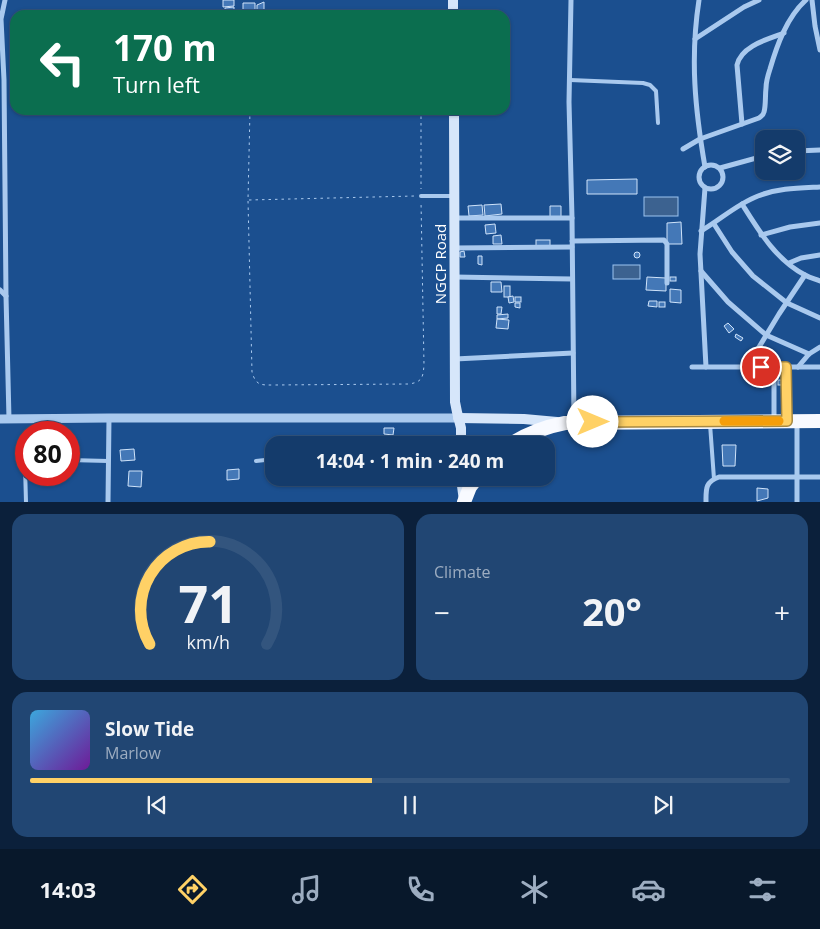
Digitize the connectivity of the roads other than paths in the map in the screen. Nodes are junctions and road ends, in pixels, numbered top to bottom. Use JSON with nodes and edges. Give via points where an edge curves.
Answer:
{"nodes":[{"id":1,"x":5,"y":0,"type":"edge"},
{"id":2,"x":571,"y":0,"type":"edge"},
{"id":3,"x":699,"y":0,"type":"edge"},
{"id":4,"x":744,"y":0,"type":"edge"},
{"id":5,"x":760,"y":0,"type":"edge"},
{"id":6,"x":806,"y":0,"type":"edge"},
{"id":7,"x":812,"y":0,"type":"edge"},
{"id":8,"x":744,"y":7,"type":"junction"},
{"id":9,"x":784,"y":33,"type":"junction"},
{"id":10,"x":695,"y":39,"type":"junction"},
{"id":11,"x":820,"y":50,"type":"edge"},
{"id":12,"x":570,"y":80,"type":"junction"},
{"id":13,"x":454,"y":115,"type":"edge"},
{"id":14,"x":658,"y":123,"type":"dead end"},
{"id":15,"x":742,"y":124,"type":"junction"},
{"id":16,"x":700,"y":139,"type":"junction"},
{"id":17,"x":683,"y":149,"type":"dead end"},
{"id":18,"x":820,"y":150,"type":"edge"},
{"id":19,"x":805,"y":151,"type":"edge"},
{"id":20,"x":755,"y":158,"type":"edge"},
{"id":21,"x":705,"y":167,"type":"junction"},
{"id":22,"x":720,"y":168,"type":"junction"},
{"id":23,"x":820,"y":187,"type":"edge"},
{"id":24,"x":705,"y":188,"type":"junction"},
{"id":25,"x":421,"y":196,"type":"road end"},
{"id":26,"x":454,"y":196,"type":"junction"},
{"id":27,"x":742,"y":204,"type":"junction"},
{"id":28,"x":454,"y":218,"type":"junction"},
{"id":29,"x":572,"y":218,"type":"junction"},
{"id":30,"x":714,"y":224,"type":"junction"},
{"id":31,"x":820,"y":224,"type":"edge"},
{"id":32,"x":701,"y":231,"type":"junction"},
{"id":33,"x":761,"y":235,"type":"junction"},
{"id":34,"x":572,"y":244,"type":"junction"},
{"id":35,"x":454,"y":248,"type":"junction"},
{"id":36,"x":820,"y":255,"type":"edge"},
{"id":37,"x":789,"y":264,"type":"junction"},
{"id":38,"x":701,"y":270,"type":"junction"},
{"id":39,"x":805,"y":275,"type":"junction"},
{"id":40,"x":455,"y":277,"type":"junction"},
{"id":41,"x":572,"y":279,"type":"junction"},
{"id":42,"x":820,"y":281,"type":"edge"},
{"id":43,"x":667,"y":283,"type":"dead end"},
{"id":44,"x":0,"y":290,"type":"edge"},
{"id":45,"x":6,"y":296,"type":"junction"},
{"id":46,"x":787,"y":303,"type":"junction"},
{"id":47,"x":820,"y":318,"type":"edge"},
{"id":48,"x":766,"y":335,"type":"junction"},
{"id":49,"x":820,"y":347,"type":"edge"},
{"id":50,"x":573,"y":353,"type":"junction"},
{"id":51,"x":808,"y":354,"type":"junction"},
{"id":52,"x":455,"y":359,"type":"junction"},
{"id":53,"x":692,"y":367,"type":"dead end"},
{"id":54,"x":706,"y":367,"type":"junction"},
{"id":55,"x":747,"y":367,"type":"junction"},
{"id":56,"x":774,"y":367,"type":"junction"},
{"id":57,"x":786,"y":367,"type":"junction"},
{"id":58,"x":798,"y":367,"type":"junction"},
{"id":59,"x":820,"y":367,"type":"edge"},
{"id":60,"x":774,"y":393,"type":"junction"},
{"id":61,"x":787,"y":393,"type":"junction"},
{"id":62,"x":108,"y":418,"type":"junction"},
{"id":63,"x":458,"y":418,"type":"junction"},
{"id":64,"x":4,"y":419,"type":"edge"},
{"id":65,"x":710,"y":421,"type":"junction"},
{"id":66,"x":786,"y":421,"type":"junction"},
{"id":67,"x":820,"y":421,"type":"edge"},
{"id":68,"x":569,"y":423,"type":"junction"},
{"id":69,"x":461,"y":436,"type":"edge"},
{"id":70,"x":524,"y":436,"type":"edge"},
{"id":71,"x":80,"y":460,"type":"edge"},
{"id":72,"x":256,"y":460,"type":"dead end"},
{"id":73,"x":265,"y":460,"type":"edge"},
{"id":74,"x":108,"y":461,"type":"junction"},
{"id":75,"x":797,"y":477,"type":"junction"},
{"id":76,"x":820,"y":477,"type":"edge"},
{"id":77,"x":714,"y":479,"type":"junction"},
{"id":78,"x":26,"y":486,"type":"edge"},
{"id":79,"x":462,"y":486,"type":"edge"},
{"id":80,"x":471,"y":486,"type":"edge"},
{"id":81,"x":26,"y":502,"type":"edge"},
{"id":82,"x":108,"y":502,"type":"edge"},
{"id":83,"x":464,"y":502,"type":"edge"},
{"id":84,"x":706,"y":502,"type":"edge"},
{"id":85,"x":797,"y":502,"type":"edge"}],
"edges":[{"from":1,"to":45,"type":"street","via":[[1,19]]},
{"from":2,"to":12,"type":"street"},
{"from":3,"to":10,"type":"street"},
{"from":4,"to":8,"type":"street"},
{"from":5,"to":8,"type":"street"},
{"from":6,"to":9,"type":"street","via":[[792,16]]},
{"from":7,"to":11,"type":"street"},
{"from":8,"to":10,"type":"street"},
{"from":9,"to":15,"type":"street","via":[[769,70],[763,114]]},
{"from":9,"to":15,"type":"street","via":[[760,42],[738,60]]},
{"from":10,"to":16,"type":"street","via":[[696,114]]},
{"from":12,"to":14,"type":"lane","via":[[650,84],[656,91]]},
{"from":12,"to":29,"type":"street"},
{"from":13,"to":26,"type":"main road","name":"NGCP Road"},
{"from":15,"to":16,"type":"street"},
{"from":16,"to":17,"type":"street"},
{"from":16,"to":21,"type":"street"},
{"from":18,"to":19,"type":"street"},
{"from":20,"to":22,"type":"street"},
{"from":21,"to":22,"type":"street","via":[[713,165]]},
{"from":21,"to":24,"type":"street","via":[[699,178]]},
{"from":22,"to":24,"type":"street","via":[[724,179],[720,186],[713,190]]},
{"from":23,"to":27,"type":"street","via":[[772,191]]},
{"from":24,"to":32,"type":"street"},
{"from":25,"to":26,"type":"lane"},
{"from":26,"to":28,"type":"main road","name":"NGCP Road"},
{"from":27,"to":30,"type":"street"},
{"from":27,"to":33,"type":"street"},
{"from":28,"to":29,"type":"street"},
{"from":28,"to":35,"type":"main road","name":"NGCP Road"},
{"from":29,"to":34,"type":"street"},
{"from":30,"to":32,"type":"street"},
{"from":30,"to":46,"type":"street","via":[[753,276]]},
{"from":31,"to":33,"type":"street","via":[[790,226]]},
{"from":32,"to":38,"type":"street"},
{"from":33,"to":37,"type":"street"},
{"from":34,"to":35,"type":"street"},
{"from":34,"to":41,"type":"street"},
{"from":34,"to":43,"type":"street","via":[[664,240],[667,244]]},
{"from":35,"to":40,"type":"main road","name":"NGCP Road"},
{"from":36,"to":37,"type":"street"},
{"from":37,"to":39,"type":"street"},
{"from":38,"to":48,"type":"street","via":[[728,302]]},
{"from":38,"to":54,"type":"street"},
{"from":39,"to":42,"type":"street"},
{"from":39,"to":46,"type":"street"},
{"from":40,"to":41,"type":"street"},
{"from":40,"to":52,"type":"main road","name":"NGCP Road"},
{"from":41,"to":50,"type":"street"},
{"from":44,"to":45,"type":"street"},
{"from":45,"to":64,"type":"street"},
{"from":46,"to":47,"type":"street"},
{"from":46,"to":48,"type":"street"},
{"from":48,"to":51,"type":"street"},
{"from":48,"to":55,"type":"street"},
{"from":49,"to":51,"type":"street"},
{"from":50,"to":52,"type":"street"},
{"from":50,"to":68,"type":"street"},
{"from":51,"to":58,"type":"street"},
{"from":52,"to":63,"type":"main road","name":"NGCP Road"},
{"from":53,"to":54,"type":"street"},
{"from":54,"to":55,"type":"street"},
{"from":55,"to":56,"type":"street"},
{"from":56,"to":57,"type":"street"},
{"from":56,"to":60,"type":"street"},
{"from":57,"to":58,"type":"street"},
{"from":57,"to":61,"type":"street"},
{"from":58,"to":59,"type":"street"},
{"from":60,"to":61,"type":"street"},
{"from":60,"to":66,"type":"street"},
{"from":61,"to":66,"type":"street"},
{"from":62,"to":63,"type":"street"},
{"from":62,"to":64,"type":"street"},
{"from":62,"to":74,"type":"street"},
{"from":63,"to":68,"type":"main road"},
{"from":63,"to":69,"type":"main road","name":"NGCP Road"},
{"from":65,"to":66,"type":"highway"},
{"from":65,"to":68,"type":"highway"},
{"from":65,"to":77,"type":"lane"},
{"from":66,"to":67,"type":"highway"},
{"from":66,"to":75,"type":"street"},
{"from":68,"to":70,"type":"highway"},
{"from":71,"to":74,"type":"lane"},
{"from":72,"to":73,"type":"lane"},
{"from":74,"to":82,"type":"street"},
{"from":75,"to":76,"type":"street"},
{"from":75,"to":77,"type":"street"},
{"from":75,"to":85,"type":"street"},
{"from":77,"to":84,"type":"street","via":[[706,488]]},
{"from":78,"to":81,"type":"lane"},
{"from":79,"to":83,"type":"main road"},
{"from":80,"to":83,"type":"highway"}]}
